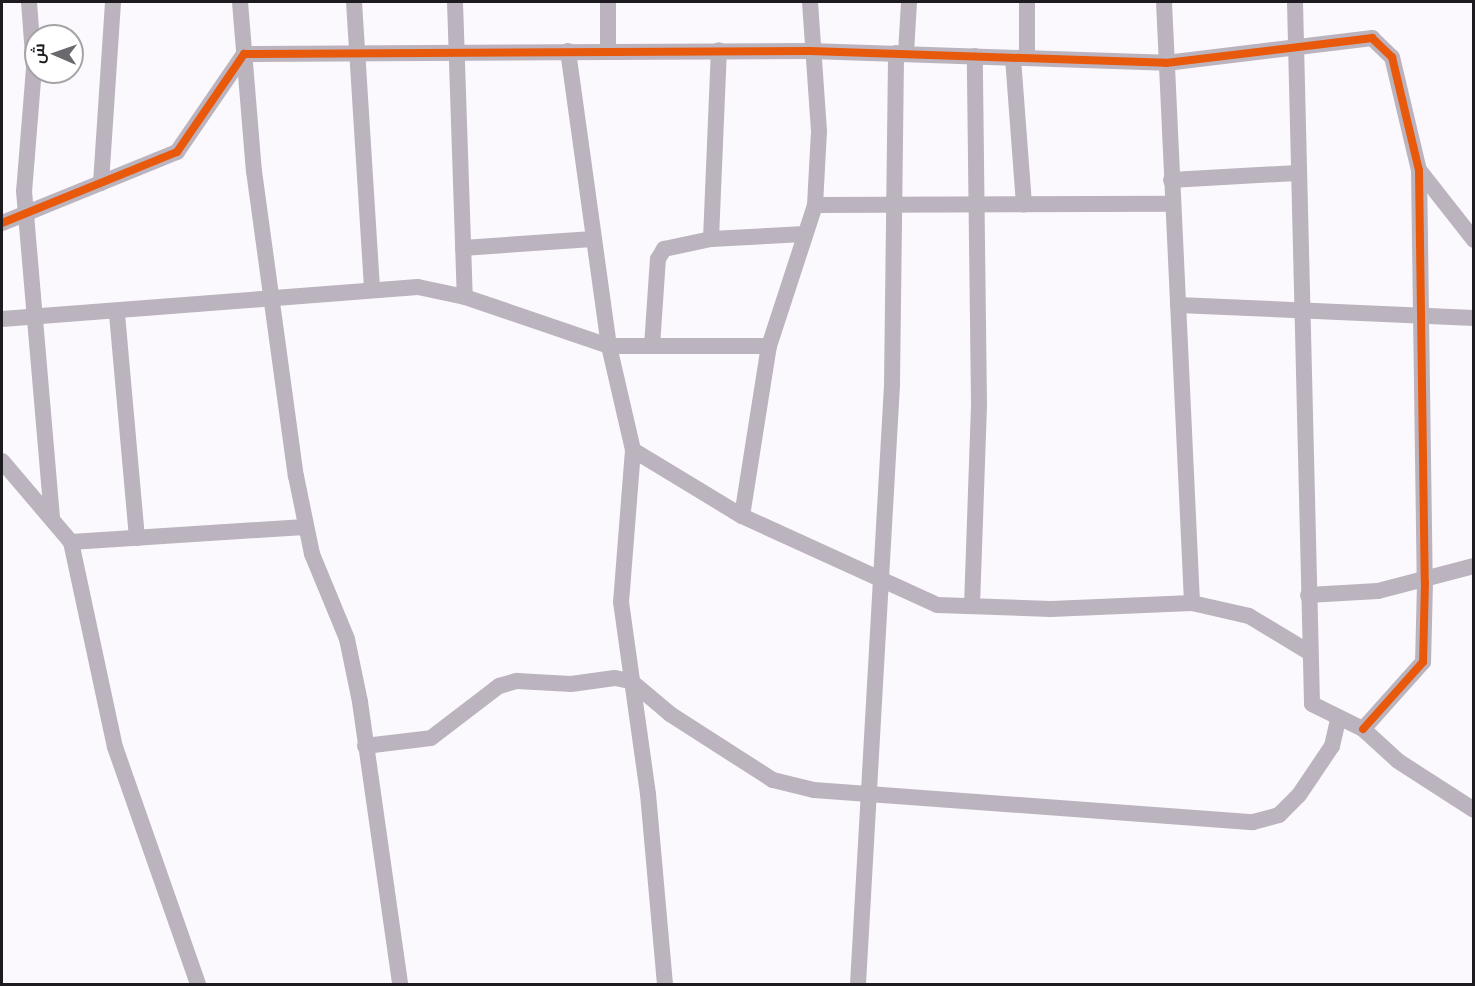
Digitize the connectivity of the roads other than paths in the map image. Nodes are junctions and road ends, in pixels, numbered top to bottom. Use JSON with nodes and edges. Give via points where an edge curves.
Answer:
{"nodes":[{"id":1,"x":29,"y":2,"type":"edge"},
{"id":2,"x":113,"y":2,"type":"edge"},
{"id":3,"x":240,"y":2,"type":"edge"},
{"id":4,"x":354,"y":2,"type":"edge"},
{"id":5,"x":455,"y":2,"type":"edge"},
{"id":6,"x":608,"y":2,"type":"edge"},
{"id":7,"x":810,"y":2,"type":"edge"},
{"id":8,"x":909,"y":2,"type":"edge"},
{"id":9,"x":1027,"y":2,"type":"edge"},
{"id":10,"x":1164,"y":2,"type":"edge"},
{"id":11,"x":1295,"y":2,"type":"edge"},
{"id":12,"x":1297,"y":47,"type":"junction"},
{"id":13,"x":356,"y":50,"type":"junction"},
{"id":14,"x":719,"y":50,"type":"junction"},
{"id":15,"x":456,"y":51,"type":"junction"},
{"id":16,"x":568,"y":51,"type":"junction"},
{"id":17,"x":608,"y":51,"type":"junction"},
{"id":18,"x":810,"y":51,"type":"junction"},
{"id":19,"x":901,"y":53,"type":"junction"},
{"id":20,"x":244,"y":54,"type":"junction"},
{"id":21,"x":975,"y":56,"type":"junction"},
{"id":22,"x":1020,"y":58,"type":"junction"},
{"id":23,"x":1166,"y":63,"type":"junction"},
{"id":24,"x":1419,"y":170,"type":"junction"},
{"id":25,"x":1298,"y":173,"type":"junction"},
{"id":26,"x":1171,"y":180,"type":"junction"},
{"id":27,"x":102,"y":183,"type":"junction"},
{"id":28,"x":1173,"y":204,"type":"junction"},
{"id":29,"x":815,"y":205,"type":"junction"},
{"id":30,"x":894,"y":205,"type":"junction"},
{"id":31,"x":975,"y":205,"type":"junction"},
{"id":32,"x":1024,"y":205,"type":"junction"},
{"id":33,"x":26,"y":211,"type":"junction"},
{"id":34,"x":2,"y":223,"type":"edge"},
{"id":35,"x":805,"y":234,"type":"junction"},
{"id":36,"x":593,"y":239,"type":"junction"},
{"id":37,"x":711,"y":239,"type":"junction"},
{"id":38,"x":1473,"y":240,"type":"edge"},
{"id":39,"x":462,"y":248,"type":"junction"},
{"id":40,"x":372,"y":288,"type":"junction"},
{"id":41,"x":269,"y":296,"type":"junction"},
{"id":42,"x":465,"y":297,"type":"junction"},
{"id":43,"x":1178,"y":304,"type":"junction"},
{"id":44,"x":1302,"y":310,"type":"junction"},
{"id":45,"x":117,"y":314,"type":"junction"},
{"id":46,"x":1422,"y":315,"type":"junction"},
{"id":47,"x":1473,"y":318,"type":"edge"},
{"id":48,"x":2,"y":320,"type":"edge"},
{"id":49,"x":33,"y":321,"type":"junction"},
{"id":50,"x":609,"y":346,"type":"junction"},
{"id":51,"x":652,"y":346,"type":"junction"},
{"id":52,"x":769,"y":346,"type":"junction"},
{"id":53,"x":633,"y":450,"type":"junction"},
{"id":54,"x":2,"y":461,"type":"edge"},
{"id":55,"x":742,"y":516,"type":"junction"},
{"id":56,"x":52,"y":519,"type":"junction"},
{"id":57,"x":304,"y":527,"type":"junction"},
{"id":58,"x":137,"y":538,"type":"junction"},
{"id":59,"x":71,"y":542,"type":"junction"},
{"id":60,"x":1473,"y":566,"type":"edge"},
{"id":61,"x":877,"y":581,"type":"junction"},
{"id":62,"x":1425,"y":582,"type":"junction"},
{"id":63,"x":1308,"y":595,"type":"junction"},
{"id":64,"x":1192,"y":603,"type":"junction"},
{"id":65,"x":972,"y":606,"type":"junction"},
{"id":66,"x":1307,"y":651,"type":"junction"},
{"id":67,"x":631,"y":681,"type":"junction"},
{"id":68,"x":1338,"y":721,"type":"junction"},
{"id":69,"x":1363,"y":729,"type":"junction"},
{"id":70,"x":365,"y":746,"type":"junction"},
{"id":71,"x":870,"y":794,"type":"junction"},
{"id":72,"x":1473,"y":810,"type":"edge"},
{"id":73,"x":198,"y":984,"type":"edge"},
{"id":74,"x":400,"y":984,"type":"edge"},
{"id":75,"x":665,"y":984,"type":"edge"},
{"id":76,"x":858,"y":984,"type":"edge"}],
"edges":[{"from":1,"to":33,"type":"street","via":[[34,68],[24,165]]},
{"from":2,"to":27,"type":"street"},
{"from":3,"to":20,"type":"street"},
{"from":4,"to":13,"type":"street"},
{"from":5,"to":15,"type":"street"},
{"from":6,"to":17,"type":"street"},
{"from":7,"to":18,"type":"street"},
{"from":8,"to":19,"type":"street"},
{"from":9,"to":22,"type":"street"},
{"from":10,"to":23,"type":"street"},
{"from":11,"to":12,"type":"street"},
{"from":12,"to":23,"type":"street"},
{"from":12,"to":24,"type":"street","via":[[1361,37],[1387,48]]},
{"from":12,"to":25,"type":"street"},
{"from":13,"to":15,"type":"street"},
{"from":13,"to":20,"type":"street"},
{"from":13,"to":40,"type":"street"},
{"from":14,"to":17,"type":"street"},
{"from":14,"to":18,"type":"street"},
{"from":14,"to":37,"type":"street"},
{"from":15,"to":16,"type":"street"},
{"from":15,"to":39,"type":"street"},
{"from":16,"to":17,"type":"street"},
{"from":16,"to":36,"type":"street"},
{"from":18,"to":19,"type":"street"},
{"from":18,"to":29,"type":"street","via":[[819,131]]},
{"from":19,"to":21,"type":"street"},
{"from":19,"to":30,"type":"street"},
{"from":20,"to":27,"type":"street","via":[[177,152]]},
{"from":20,"to":41,"type":"street"},
{"from":21,"to":22,"type":"street"},
{"from":21,"to":31,"type":"street"},
{"from":22,"to":23,"type":"street"},
{"from":22,"to":32,"type":"street"},
{"from":23,"to":26,"type":"street"},
{"from":24,"to":38,"type":"street"},
{"from":24,"to":46,"type":"street"},
{"from":25,"to":26,"type":"street"},
{"from":25,"to":44,"type":"street"},
{"from":26,"to":28,"type":"street"},
{"from":27,"to":33,"type":"street"},
{"from":28,"to":32,"type":"street"},
{"from":28,"to":43,"type":"street"},
{"from":29,"to":30,"type":"street"},
{"from":29,"to":35,"type":"street"},
{"from":30,"to":31,"type":"street"},
{"from":30,"to":61,"type":"street","via":[[892,385]]},
{"from":31,"to":32,"type":"street"},
{"from":31,"to":65,"type":"street","via":[[979,405]]},
{"from":33,"to":34,"type":"street"},
{"from":33,"to":49,"type":"street"},
{"from":35,"to":37,"type":"street"},
{"from":35,"to":52,"type":"street"},
{"from":36,"to":39,"type":"street"},
{"from":36,"to":50,"type":"street"},
{"from":37,"to":51,"type":"street","via":[[675,245],[658,259]]},
{"from":39,"to":42,"type":"street"},
{"from":40,"to":41,"type":"street"},
{"from":40,"to":42,"type":"street","via":[[418,287]]},
{"from":41,"to":45,"type":"street"},
{"from":41,"to":57,"type":"street"},
{"from":42,"to":50,"type":"street"},
{"from":43,"to":44,"type":"street"},
{"from":43,"to":64,"type":"street"},
{"from":44,"to":46,"type":"street"},
{"from":44,"to":63,"type":"street"},
{"from":45,"to":49,"type":"street"},
{"from":45,"to":58,"type":"street"},
{"from":46,"to":47,"type":"street"},
{"from":46,"to":62,"type":"street"},
{"from":48,"to":49,"type":"street"},
{"from":49,"to":56,"type":"street"},
{"from":50,"to":51,"type":"street"},
{"from":50,"to":53,"type":"street"},
{"from":51,"to":52,"type":"street"},
{"from":52,"to":55,"type":"street"},
{"from":53,"to":55,"type":"street"},
{"from":53,"to":67,"type":"street","via":[[621,602]]},
{"from":54,"to":56,"type":"street"},
{"from":55,"to":61,"type":"street","via":[[841,558]]},
{"from":56,"to":59,"type":"street"},
{"from":57,"to":58,"type":"street"},
{"from":57,"to":70,"type":"street","via":[[347,639]]},
{"from":58,"to":59,"type":"street"},
{"from":59,"to":73,"type":"street","via":[[115,747]]},
{"from":60,"to":62,"type":"street"},
{"from":61,"to":65,"type":"street","via":[[937,605]]},
{"from":61,"to":71,"type":"street","via":[[877,710]]},
{"from":62,"to":63,"type":"street","via":[[1351,595]]},
{"from":62,"to":69,"type":"street","via":[[1423,662],[1407,686]]},
{"from":63,"to":66,"type":"street"},
{"from":64,"to":65,"type":"street","via":[[1051,609]]},
{"from":64,"to":66,"type":"street","via":[[1249,616]]},
{"from":66,"to":68,"type":"street","via":[[1312,705]]},
{"from":67,"to":70,"type":"street","via":[[517,681],[499,686],[431,738]]},
{"from":67,"to":71,"type":"street","via":[[716,747],[773,780],[814,790]]},
{"from":67,"to":75,"type":"street","via":[[648,794]]},
{"from":68,"to":69,"type":"street"},
{"from":68,"to":71,"type":"street","via":[[1332,746],[1299,795],[1279,815],[1253,822]]},
{"from":69,"to":72,"type":"street","via":[[1398,761]]},
{"from":70,"to":74,"type":"street"},
{"from":71,"to":76,"type":"street"}]}
